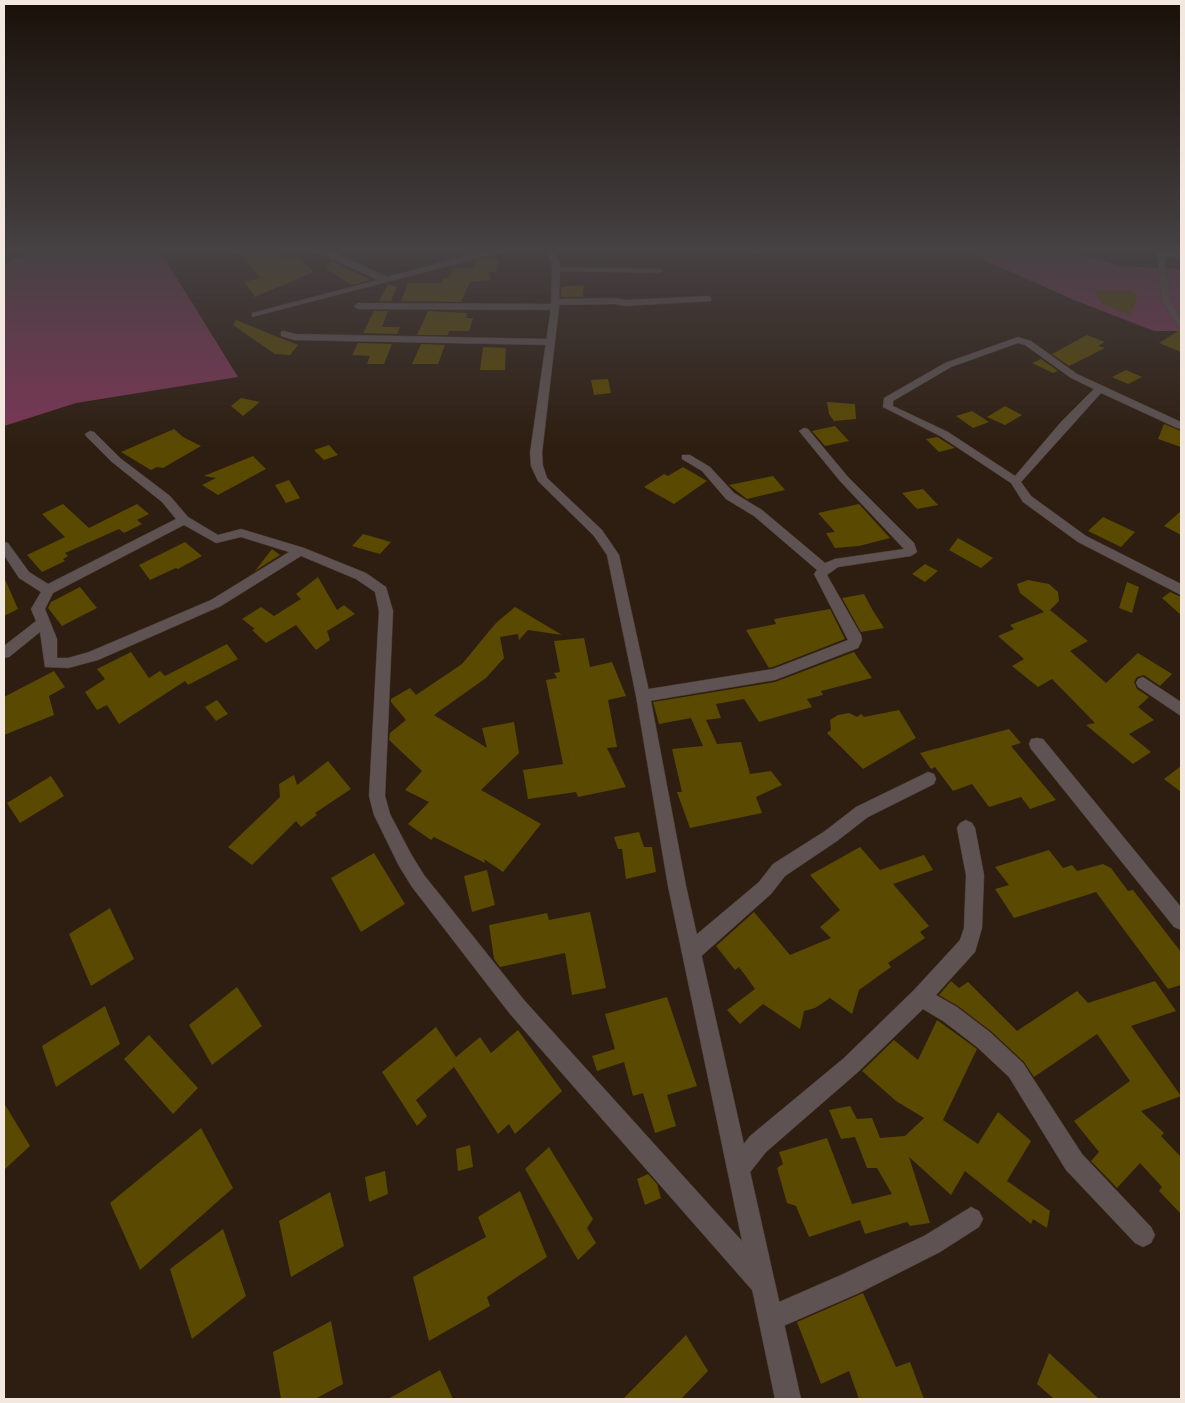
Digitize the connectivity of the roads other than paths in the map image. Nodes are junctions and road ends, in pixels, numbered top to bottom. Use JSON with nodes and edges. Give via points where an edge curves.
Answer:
{"nodes":[{"id":1,"x":553,"y":316,"type":"edge"},
{"id":2,"x":284,"y":334,"type":"dead end"},
{"id":3,"x":550,"y":342,"type":"junction"},
{"id":4,"x":1101,"y":387,"type":"junction"},
{"id":5,"x":1181,"y":426,"type":"edge"},
{"id":6,"x":804,"y":431,"type":"dead end"},
{"id":7,"x":90,"y":434,"type":"dead end"},
{"id":8,"x":686,"y":457,"type":"dead end"},
{"id":9,"x":1015,"y":481,"type":"junction"},
{"id":10,"x":184,"y":520,"type":"junction"},
{"id":11,"x":4,"y":546,"type":"edge"},
{"id":12,"x":300,"y":551,"type":"junction"},
{"id":13,"x":825,"y":570,"type":"junction"},
{"id":14,"x":48,"y":590,"type":"junction"},
{"id":15,"x":1181,"y":590,"type":"edge"},
{"id":16,"x":44,"y":623,"type":"junction"},
{"id":17,"x":4,"y":653,"type":"edge"},
{"id":18,"x":1143,"y":683,"type":"dead end"},
{"id":19,"x":643,"y":696,"type":"junction"},
{"id":20,"x":1181,"y":710,"type":"edge"},
{"id":21,"x":1037,"y":744,"type":"dead end"},
{"id":22,"x":928,"y":779,"type":"dead end"},
{"id":23,"x":966,"y":828,"type":"dead end"},
{"id":24,"x":1181,"y":921,"type":"edge"},
{"id":25,"x":691,"y":952,"type":"junction"},
{"id":26,"x":921,"y":997,"type":"junction"},
{"id":27,"x":739,"y":1168,"type":"junction"},
{"id":28,"x":971,"y":1219,"type":"dead end"},
{"id":29,"x":1143,"y":1234,"type":"dead end"},
{"id":30,"x":764,"y":1284,"type":"junction"},
{"id":31,"x":772,"y":1318,"type":"junction"},
{"id":32,"x":788,"y":1399,"type":"edge"}],
"edges":[{"from":1,"to":3,"type":"street"},
{"from":2,"to":3,"type":"street","via":[[294,337]]},
{"from":3,"to":19,"type":"street","via":[[537,466],[542,479],[598,533],[613,555]]},
{"from":4,"to":5,"type":"street"},
{"from":4,"to":9,"type":"street"},
{"from":4,"to":9,"type":"street","via":[[1074,376],[1028,343],[1018,340],[948,365],[888,400],[888,407],[944,434]]},
{"from":6,"to":13,"type":"street","via":[[844,479],[912,550],[908,554],[835,563]]},
{"from":7,"to":10,"type":"street","via":[[116,460],[166,499]]},
{"from":8,"to":13,"type":"street","via":[[706,469],[730,496],[758,513]]},
{"from":9,"to":15,"type":"street","via":[[1027,499],[1082,540]]},
{"from":10,"to":12,"type":"street","via":[[216,539],[241,533]]},
{"from":10,"to":14,"type":"street"},
{"from":11,"to":14,"type":"street","via":[[24,575]]},
{"from":12,"to":16,"type":"street","via":[[216,604],[81,660],[50,663],[50,639]]},
{"from":12,"to":30,"type":"street","via":[[361,576],[381,590],[386,610],[377,796],[382,814],[418,881],[517,1007]]},
{"from":13,"to":19,"type":"street","via":[[820,574],[822,580],[854,635],[853,644],[775,674]]},
{"from":14,"to":16,"type":"street","via":[[38,609]]},
{"from":16,"to":17,"type":"street"},
{"from":18,"to":20,"type":"street"},
{"from":19,"to":25,"type":"street"},
{"from":21,"to":24,"type":"street"},
{"from":22,"to":25,"type":"street","via":[[862,812],[779,870],[765,888]]},
{"from":23,"to":26,"type":"street","via":[[974,864],[973,928],[968,945]]},
{"from":25,"to":27,"type":"street"},
{"from":26,"to":27,"type":"street","via":[[852,1065],[758,1144]]},
{"from":26,"to":29,"type":"street","via":[[984,1040],[1016,1070],[1074,1162]]},
{"from":27,"to":30,"type":"street"},
{"from":28,"to":31,"type":"street","via":[[915,1252]]},
{"from":30,"to":31,"type":"street"},
{"from":31,"to":32,"type":"street"}]}
